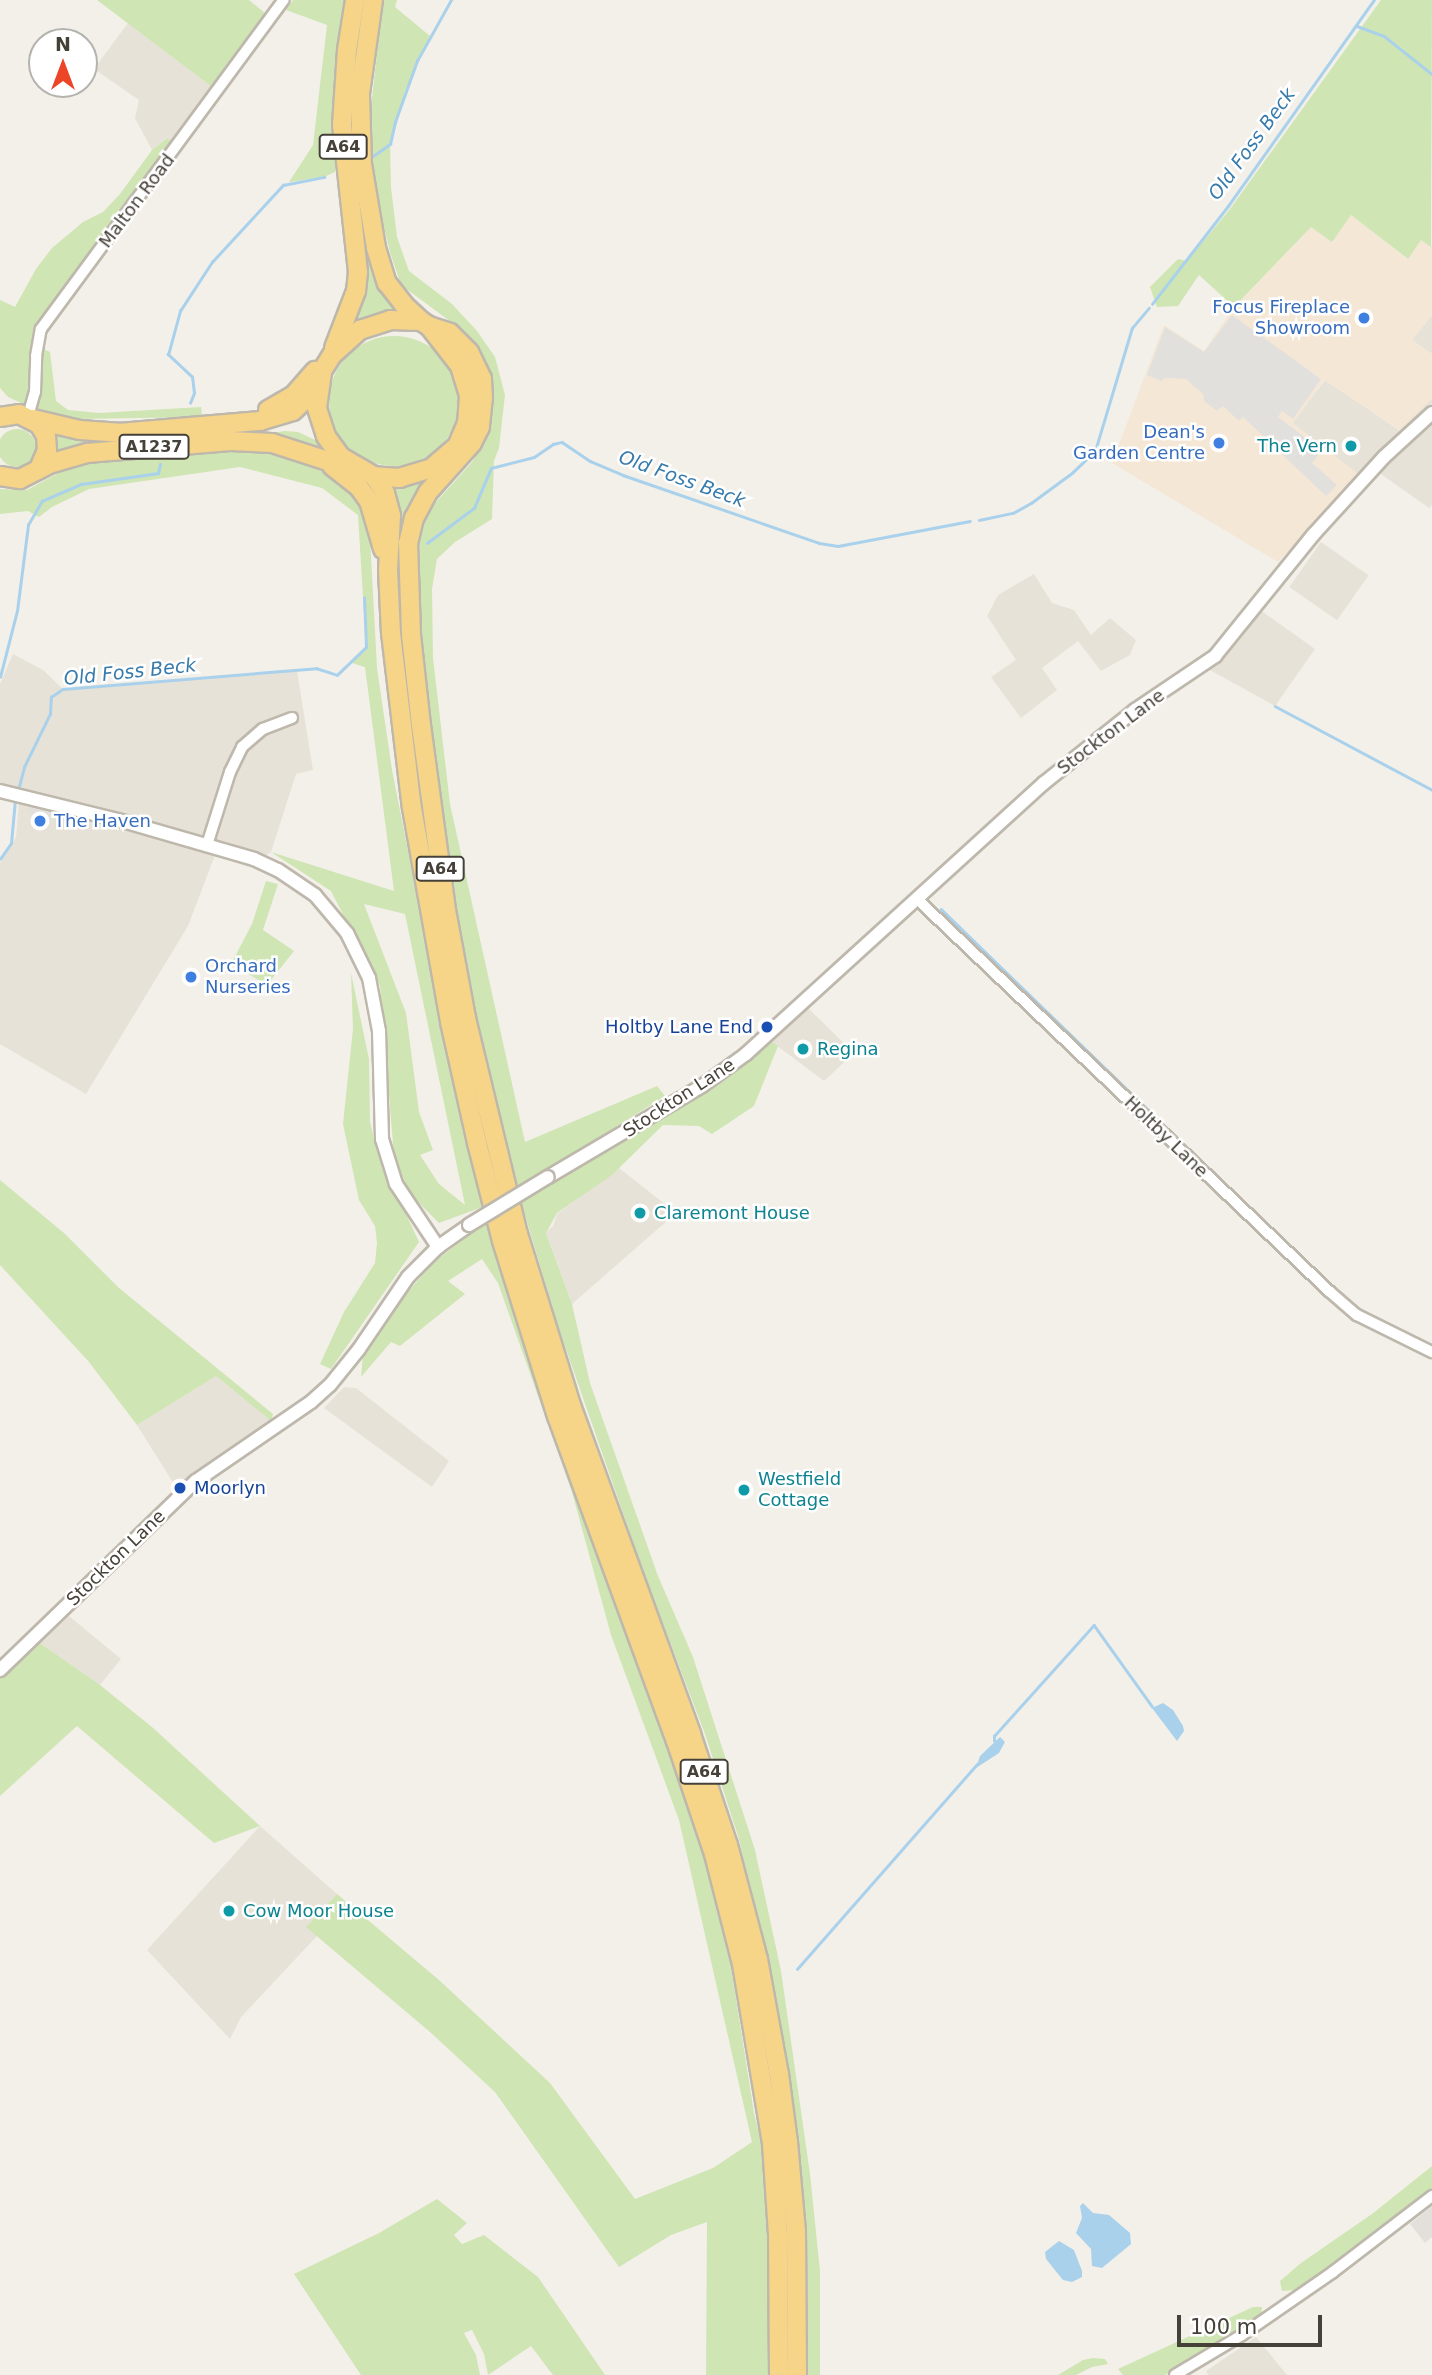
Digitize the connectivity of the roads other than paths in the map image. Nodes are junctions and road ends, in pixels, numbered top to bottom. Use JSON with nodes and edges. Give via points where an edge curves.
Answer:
{"nodes":[{"id":1,"x":285,"y":0,"type":"edge"},
{"id":2,"x":355,"y":0,"type":"edge"},
{"id":3,"x":373,"y":0,"type":"edge"},
{"id":4,"x":425,"y":323,"type":"junction"},
{"id":5,"x":340,"y":334,"type":"junction"},
{"id":6,"x":332,"y":355,"type":"junction"},
{"id":7,"x":318,"y":387,"type":"junction"},
{"id":8,"x":0,"y":400,"type":"edge"},
{"id":9,"x":1432,"y":413,"type":"edge"},
{"id":10,"x":19,"y":416,"type":"edge"},
{"id":11,"x":224,"y":424,"type":"junction"},
{"id":12,"x":327,"y":462,"type":"junction"},
{"id":13,"x":39,"y":468,"type":"junction"},
{"id":14,"x":366,"y":473,"type":"junction"},
{"id":15,"x":0,"y":476,"type":"edge"},
{"id":16,"x":388,"y":570,"type":"junction"},
{"id":17,"x":292,"y":718,"type":"dead end"},
{"id":18,"x":4,"y":792,"type":"edge"},
{"id":19,"x":207,"y":845,"type":"junction"},
{"id":20,"x":917,"y":900,"type":"junction"},
{"id":21,"x":438,"y":1247,"type":"junction"},
{"id":22,"x":1432,"y":1352,"type":"edge"},
{"id":23,"x":0,"y":1670,"type":"edge"},
{"id":24,"x":1432,"y":2196,"type":"edge"},
{"id":25,"x":779,"y":2375,"type":"edge"},
{"id":26,"x":797,"y":2375,"type":"edge"},
{"id":27,"x":1175,"y":2375,"type":"edge"}],
"edges":[{"from":1,"to":10,"type":"street","name":"Malton Road","via":[[41,329],[34,392]]},
{"from":2,"to":5,"type":"highway","number":"A64","via":[[342,125],[358,272]]},
{"from":3,"to":4,"type":"highway","number":"A64","via":[[360,94],[362,164],[376,248],[387,283]]},
{"from":4,"to":6,"type":"highway","via":[[378,323],[354,335]]},
{"from":4,"to":14,"type":"highway","via":[[453,355],[466,383],[469,410],[463,435],[446,459],[432,468],[400,478]]},
{"from":4,"to":26,"type":"highway","number":"A64","via":[[450,333],[469,352],[482,379],[483,397],[480,426],[472,443],[428,492],[414,518],[408,543],[416,687],[446,910],[466,1018],[518,1234],[572,1408],[728,1845],[758,1959],[779,2074],[794,2206]]},
{"from":5,"to":6,"type":"highway","number":"A64"},
{"from":5,"to":11,"type":"highway","number":"A64","via":[[294,395],[265,411]]},
{"from":6,"to":7,"type":"highway"},
{"from":7,"to":11,"type":"highway","number":"A1237","via":[[293,411],[260,421]]},
{"from":7,"to":14,"type":"highway","via":[[317,408],[326,436],[341,457]]},
{"from":8,"to":10,"type":"highway","number":"A1237"},
{"from":9,"to":20,"type":"street","name":"Stockton Lane","via":[[1312,535],[1215,656],[1086,748]]},
{"from":10,"to":11,"type":"highway","number":"A1237","via":[[80,430],[119,433]]},
{"from":10,"to":13,"type":"highway","via":[[43,429],[46,456]]},
{"from":12,"to":13,"type":"highway","number":"A1237","via":[[272,443],[231,441],[87,453]]},
{"from":12,"to":14,"type":"highway","number":"A1237"},
{"from":12,"to":16,"type":"highway","number":"A1237","via":[[358,486],[369,501]]},
{"from":13,"to":15,"type":"highway","via":[[20,479]]},
{"from":14,"to":16,"type":"highway","number":"A64","via":[[385,494],[391,516]]},
{"from":16,"to":25,"type":"highway","number":"A64","via":[[412,808],[445,997],[477,1143],[502,1241],[557,1416],[714,1854],[741,1964],[772,2144]]},
{"from":17,"to":19,"type":"street","via":[[262,729],[242,747]]},
{"from":18,"to":19,"type":"street"},
{"from":19,"to":21,"type":"street","via":[[254,859],[315,895],[358,949],[375,1001],[379,1118],[388,1164]]},
{"from":20,"to":21,"type":"street","name":"Stockton Lane","bridge":true,"via":[[746,1054]]},
{"from":20,"to":22,"type":"street","name":"Holtby Lane","via":[[1329,1291],[1357,1315]]},
{"from":21,"to":23,"type":"street","name":"Stockton Lane","via":[[408,1277],[330,1385],[196,1481]]},
{"from":24,"to":27,"type":"street","via":[[1333,2272]]}]}
